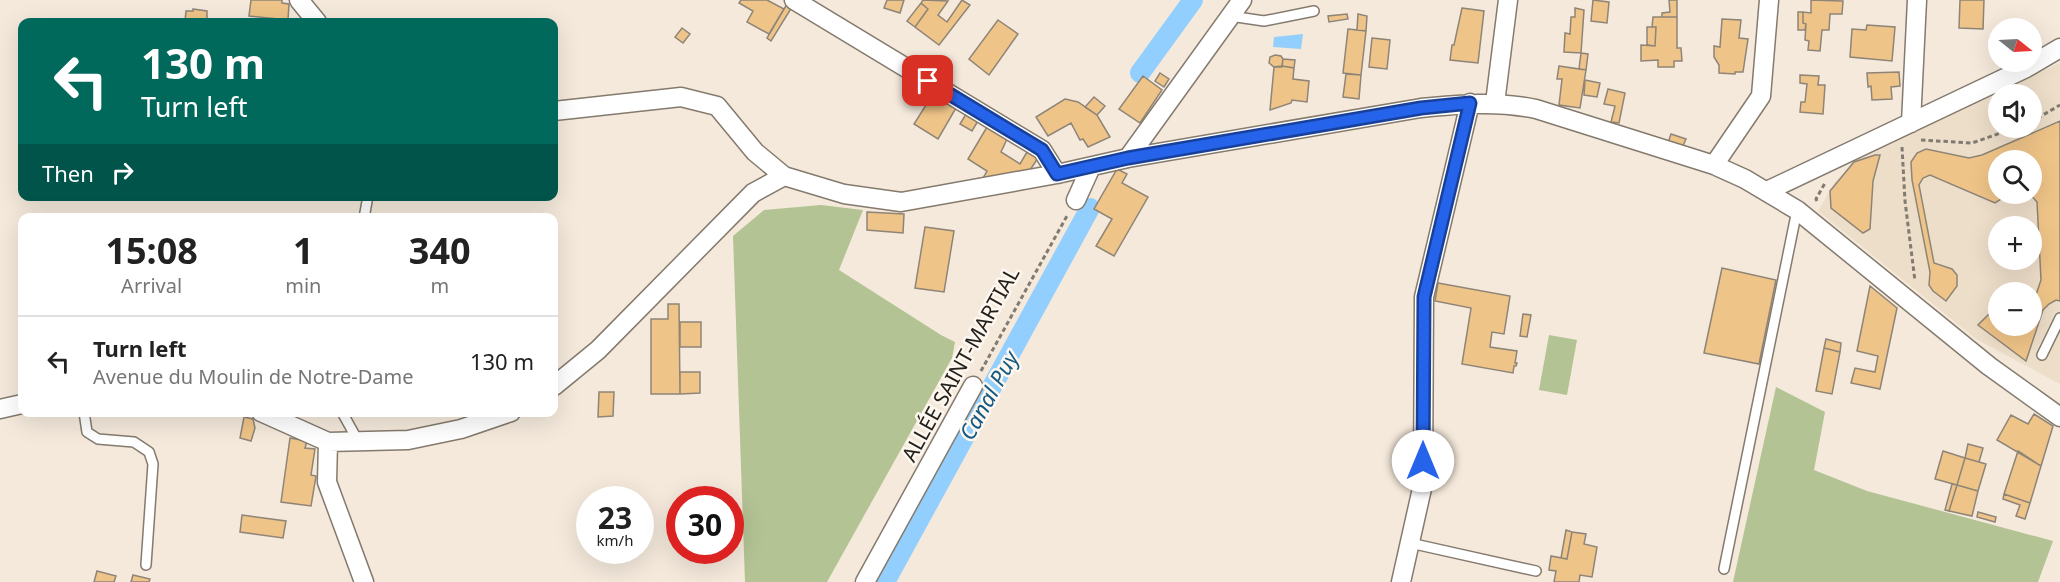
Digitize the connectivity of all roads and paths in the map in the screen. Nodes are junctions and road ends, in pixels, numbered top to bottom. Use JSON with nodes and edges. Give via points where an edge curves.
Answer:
{"nodes":[{"id":1,"x":299,"y":0,"type":"edge"},
{"id":2,"x":794,"y":0,"type":"edge"},
{"id":3,"x":1242,"y":0,"type":"edge"},
{"id":4,"x":1508,"y":0,"type":"edge"},
{"id":5,"x":1769,"y":0,"type":"edge"},
{"id":6,"x":1917,"y":0,"type":"edge"},
{"id":7,"x":1314,"y":10,"type":"dead end"},
{"id":8,"x":1230,"y":16,"type":"junction"},
{"id":9,"x":314,"y":18,"type":"edge"},
{"id":10,"x":2060,"y":48,"type":"edge"},
{"id":11,"x":1470,"y":103,"type":"junction"},
{"id":12,"x":1495,"y":103,"type":"junction"},
{"id":13,"x":2060,"y":105,"type":"edge"},
{"id":14,"x":558,"y":111,"type":"edge"},
{"id":15,"x":2042,"y":116,"type":"edge"},
{"id":16,"x":1904,"y":131,"type":"junction"},
{"id":17,"x":1988,"y":137,"type":"edge"},
{"id":18,"x":1128,"y":158,"type":"junction"},
{"id":19,"x":1714,"y":165,"type":"junction"},
{"id":20,"x":1091,"y":167,"type":"junction"},
{"id":21,"x":1057,"y":174,"type":"junction"},
{"id":22,"x":784,"y":176,"type":"junction"},
{"id":23,"x":1828,"y":178,"type":"dead end"},
{"id":24,"x":1767,"y":191,"type":"junction"},
{"id":25,"x":1076,"y":200,"type":"joint"},
{"id":26,"x":1818,"y":204,"type":"dead end"},
{"id":27,"x":1797,"y":210,"type":"junction"},
{"id":28,"x":1917,"y":289,"type":"dead end"},
{"id":29,"x":2060,"y":318,"type":"edge"},
{"id":30,"x":2042,"y":355,"type":"dead end"},
{"id":31,"x":558,"y":383,"type":"edge"},
{"id":32,"x":973,"y":386,"type":"joint"},
{"id":33,"x":18,"y":405,"type":"edge"},
{"id":34,"x":0,"y":409,"type":"edge"},
{"id":35,"x":85,"y":417,"type":"edge"},
{"id":36,"x":272,"y":417,"type":"edge"},
{"id":37,"x":345,"y":417,"type":"edge"},
{"id":38,"x":496,"y":417,"type":"edge"},
{"id":39,"x":2060,"y":417,"type":"edge"},
{"id":40,"x":358,"y":441,"type":"junction"},
{"id":41,"x":328,"y":442,"type":"junction"},
{"id":42,"x":1410,"y":543,"type":"junction"},
{"id":43,"x":146,"y":565,"type":"dead end"},
{"id":44,"x":1724,"y":568,"type":"dead end"},
{"id":45,"x":1536,"y":571,"type":"dead end"},
{"id":46,"x":364,"y":582,"type":"edge"},
{"id":47,"x":865,"y":582,"type":"edge"},
{"id":48,"x":1401,"y":582,"type":"edge"}],
"edges":[{"from":1,"to":9,"type":"street"},
{"from":2,"to":21,"type":"street","via":[[1042,150]]},
{"from":3,"to":8,"type":"street"},
{"from":4,"to":12,"type":"street"},
{"from":5,"to":19,"type":"street","via":[[1761,96]]},
{"from":6,"to":16,"type":"street"},
{"from":7,"to":8,"type":"lane","via":[[1264,21]]},
{"from":8,"to":18,"type":"street"},
{"from":10,"to":16,"type":"street"},
{"from":11,"to":12,"type":"street"},
{"from":11,"to":18,"type":"street"},
{"from":11,"to":42,"type":"street","via":[[1424,297],[1423,484]]},
{"from":12,"to":19,"type":"street","via":[[1536,109]]},
{"from":13,"to":15,"type":"path"},
{"from":14,"to":22,"type":"street","via":[[681,97],[717,106],[755,152]]},
{"from":16,"to":17,"type":"path","via":[[1922,140],[1972,143]]},
{"from":16,"to":24,"type":"street"},
{"from":16,"to":28,"type":"path","via":[[1905,201]]},
{"from":18,"to":20,"type":"street"},
{"from":19,"to":24,"type":"street"},
{"from":20,"to":21,"type":"street"},
{"from":20,"to":25,"type":"street"},
{"from":21,"to":22,"type":"street","via":[[902,202],[844,194]]},
{"from":22,"to":31,"type":"street","via":[[753,193],[598,350]]},
{"from":23,"to":26,"type":"path","via":[[1816,199]]},
{"from":24,"to":27,"type":"street"},
{"from":25,"to":32,"type":"path","name":"ALLÉE SAINT-MARTIAL"},
{"from":27,"to":39,"type":"street","via":[[1989,366]]},
{"from":27,"to":44,"type":"lane"},
{"from":29,"to":30,"type":"lane"},
{"from":32,"to":47,"type":"street","name":"ALLÉE SAINT-MARTIAL"},
{"from":33,"to":34,"type":"street"},
{"from":35,"to":43,"type":"lane","via":[[87,432],[98,439],[134,441],[149,452],[153,464]]},
{"from":36,"to":41,"type":"street"},
{"from":37,"to":40,"type":"lane"},
{"from":38,"to":40,"type":"street","via":[[408,440]]},
{"from":40,"to":41,"type":"street"},
{"from":41,"to":46,"type":"street","via":[[327,482]]},
{"from":42,"to":45,"type":"lane"},
{"from":42,"to":48,"type":"street"}]}
